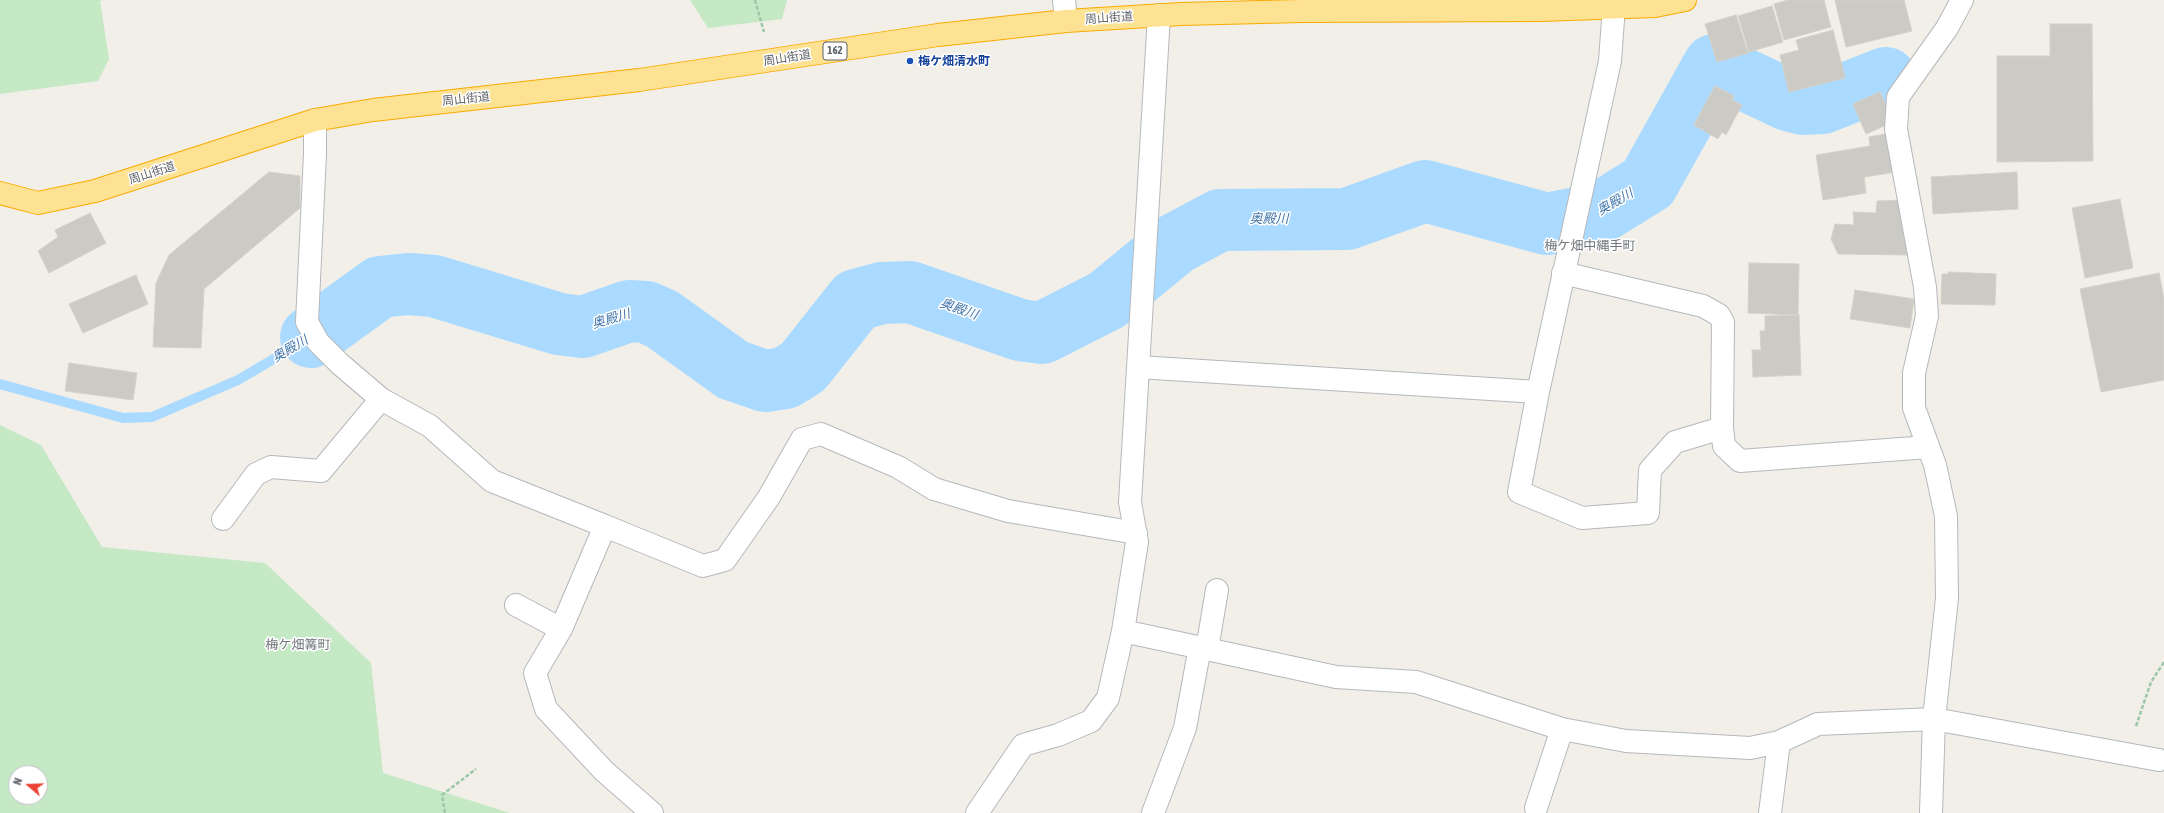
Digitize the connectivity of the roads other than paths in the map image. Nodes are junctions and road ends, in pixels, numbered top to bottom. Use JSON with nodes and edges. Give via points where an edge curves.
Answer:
{"nodes":[{"id":1,"x":1685,"y":0,"type":"edge"},
{"id":2,"x":1962,"y":0,"type":"edge"},
{"id":3,"x":1460,"y":5,"type":"edge"},
{"id":4,"x":1614,"y":6,"type":"junction"},
{"id":5,"x":1181,"y":7,"type":"edge"},
{"id":6,"x":1065,"y":10,"type":"edge"},
{"id":7,"x":1158,"y":15,"type":"junction"},
{"id":8,"x":315,"y":120,"type":"junction"},
{"id":9,"x":0,"y":193,"type":"edge"},
{"id":10,"x":1563,"y":273,"type":"junction"},
{"id":11,"x":1138,"y":367,"type":"junction"},
{"id":12,"x":1538,"y":392,"type":"junction"},
{"id":13,"x":381,"y":399,"type":"junction"},
{"id":14,"x":1722,"y":428,"type":"junction"},
{"id":15,"x":1928,"y":447,"type":"junction"},
{"id":16,"x":223,"y":519,"type":"dead end"},
{"id":17,"x":605,"y":526,"type":"junction"},
{"id":18,"x":1136,"y":533,"type":"junction"},
{"id":19,"x":1217,"y":590,"type":"dead end"},
{"id":20,"x":516,"y":605,"type":"dead end"},
{"id":21,"x":561,"y":629,"type":"junction"},
{"id":22,"x":1123,"y":631,"type":"junction"},
{"id":23,"x":1203,"y":648,"type":"junction"},
{"id":24,"x":1934,"y":719,"type":"junction"},
{"id":25,"x":1562,"y":729,"type":"junction"},
{"id":26,"x":1779,"y":742,"type":"junction"},
{"id":27,"x":2159,"y":760,"type":"dead end"},
{"id":28,"x":1536,"y":808,"type":"dead end"},
{"id":29,"x":652,"y":813,"type":"edge"},
{"id":30,"x":977,"y":813,"type":"edge"},
{"id":31,"x":1153,"y":813,"type":"edge"},
{"id":32,"x":1770,"y":813,"type":"edge"},
{"id":33,"x":1931,"y":813,"type":"edge"}],
"edges":[{"from":1,"to":4,"type":"highway","name":"周山街道","number":"162","via":[[1655,6]]},
{"from":2,"to":15,"type":"street","via":[[1947,28],[1898,97],[1896,129],[1926,287],[1927,316],[1914,373],[1914,408]]},
{"from":3,"to":4,"type":"highway","name":"周山街道","number":"162","via":[[1541,10]]},
{"from":3,"to":5,"type":"highway","name":"周山街道","number":"162","via":[[1302,10]]},
{"from":4,"to":10,"type":"street","via":[[1610,61]]},
{"from":5,"to":7,"type":"highway","name":"周山街道","number":"162"},
{"from":6,"to":7,"type":"highway","name":"周山街道","number":"162"},
{"from":6,"to":8,"type":"highway","name":"周山街道","number":"162","via":[[938,35],[639,80],[373,110]]},
{"from":7,"to":11,"type":"street"},
{"from":8,"to":9,"type":"highway","name":"周山街道","number":"162","via":[[95,192],[38,203]]},
{"from":8,"to":13,"type":"street","via":[[307,322],[318,342]]},
{"from":10,"to":12,"type":"street"},
{"from":10,"to":14,"type":"street","via":[[1702,306],[1719,315],[1723,322]]},
{"from":11,"to":12,"type":"street"},
{"from":11,"to":18,"type":"street","via":[[1130,502]]},
{"from":12,"to":14,"type":"street","via":[[1519,492],[1582,518],[1648,513],[1650,470],[1675,442]]},
{"from":13,"to":16,"type":"street","via":[[320,471],[271,467],[256,474]]},
{"from":13,"to":17,"type":"street","via":[[430,426],[492,481]]},
{"from":14,"to":15,"type":"street","via":[[1724,446],[1740,461]]},
{"from":15,"to":24,"type":"street","via":[[1935,465],[1946,516],[1947,598]]},
{"from":17,"to":18,"type":"street","via":[[703,566],[725,560],[769,497],[802,439],[821,434],[898,467],[934,489],[1008,511]]},
{"from":17,"to":21,"type":"street"},
{"from":18,"to":22,"type":"street","via":[[1137,542]]},
{"from":19,"to":23,"type":"street"},
{"from":20,"to":21,"type":"street"},
{"from":21,"to":29,"type":"street","via":[[535,672],[546,709],[604,771]]},
{"from":22,"to":23,"type":"street"},
{"from":22,"to":30,"type":"street","via":[[1108,698],[1092,721],[1058,735],[1023,745]]},
{"from":23,"to":25,"type":"street","via":[[1336,677],[1416,682]]},
{"from":23,"to":31,"type":"street","via":[[1185,728]]},
{"from":24,"to":26,"type":"street","via":[[1818,724]]},
{"from":24,"to":27,"type":"street"},
{"from":24,"to":33,"type":"street"},
{"from":25,"to":26,"type":"street","via":[[1626,741],[1663,744],[1750,748]]},
{"from":25,"to":28,"type":"street"},
{"from":26,"to":32,"type":"street"}]}
